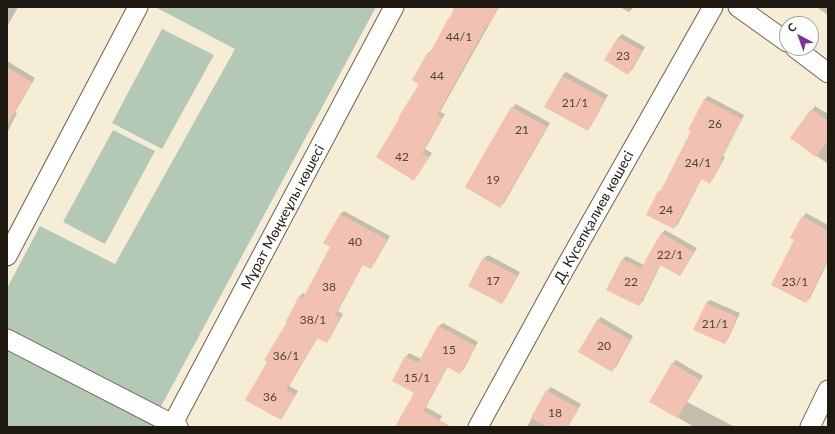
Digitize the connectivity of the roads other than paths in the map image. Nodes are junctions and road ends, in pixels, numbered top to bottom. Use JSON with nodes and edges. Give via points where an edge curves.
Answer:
{"nodes":[{"id":1,"x":138,"y":7,"type":"edge"},
{"id":2,"x":394,"y":7,"type":"edge"},
{"id":3,"x":713,"y":7,"type":"edge"},
{"id":4,"x":738,"y":7,"type":"edge"},
{"id":5,"x":779,"y":36,"type":"edge"},
{"id":6,"x":806,"y":56,"type":"edge"},
{"id":7,"x":828,"y":72,"type":"edge"},
{"id":8,"x":7,"y":256,"type":"edge"},
{"id":9,"x":7,"y":339,"type":"edge"},
{"id":10,"x":828,"y":390,"type":"edge"},
{"id":11,"x":174,"y":426,"type":"edge"},
{"id":12,"x":478,"y":427,"type":"edge"},
{"id":13,"x":810,"y":427,"type":"edge"}],
"edges":[{"from":1,"to":8,"type":"street"},
{"from":2,"to":11,"type":"street","name":"Мұрат Мөңкеұлы көшесі"},
{"from":3,"to":12,"type":"street","name":"Д. Күсепқалиев көшесі"},
{"from":4,"to":5,"type":"street"},
{"from":6,"to":7,"type":"street"},
{"from":9,"to":11,"type":"street"},
{"from":10,"to":13,"type":"street"}]}
